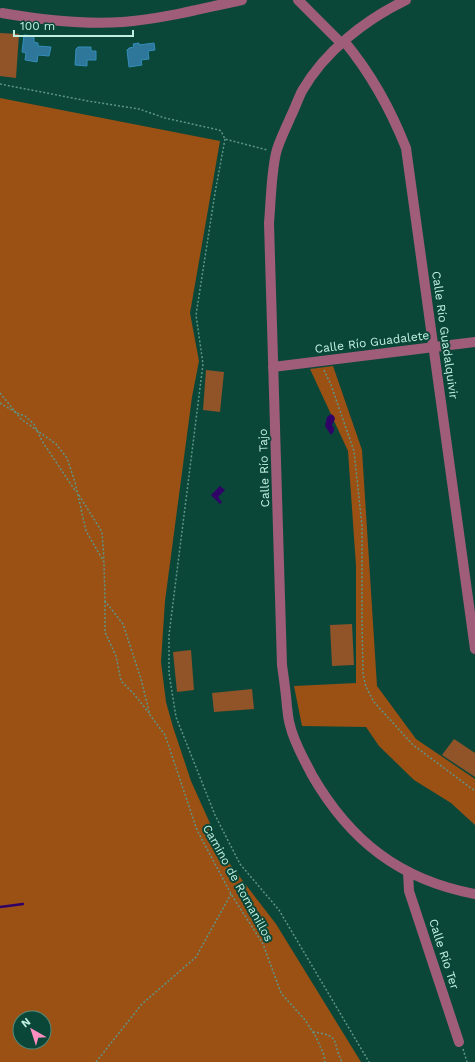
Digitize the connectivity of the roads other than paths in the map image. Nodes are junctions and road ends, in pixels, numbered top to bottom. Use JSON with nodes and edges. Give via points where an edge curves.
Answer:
{"nodes":[{"id":1,"x":242,"y":0,"type":"edge"},
{"id":2,"x":298,"y":0,"type":"edge"},
{"id":3,"x":406,"y":0,"type":"edge"},
{"id":4,"x":2,"y":14,"type":"dead end"},
{"id":5,"x":342,"y":42,"type":"junction"},
{"id":6,"x":475,"y":342,"type":"edge"},
{"id":7,"x":434,"y":347,"type":"junction"},
{"id":8,"x":273,"y":367,"type":"junction"},
{"id":9,"x":475,"y":649,"type":"edge"},
{"id":10,"x":408,"y":872,"type":"junction"},
{"id":11,"x":475,"y":894,"type":"edge"},
{"id":12,"x":459,"y":1042,"type":"road end"}],
"edges":[{"from":1,"to":4,"type":"street","via":[[123,22],[75,23]]},
{"from":2,"to":5,"type":"street","name":"Calle Río Guadalquivir"},
{"from":3,"to":5,"type":"street","name":"Calle Río Tajo","via":[[365,23]]},
{"from":5,"to":7,"type":"street","name":"Calle Río Guadalquivir","via":[[357,56],[380,91],[406,148]]},
{"from":5,"to":8,"type":"street","name":"Calle Río Tajo","via":[[302,91],[276,152],[269,223]]},
{"from":6,"to":7,"type":"street","name":"Calle Río Guadalete"},
{"from":7,"to":8,"type":"street","name":"Calle Río Guadalete"},
{"from":7,"to":9,"type":"street","name":"Calle Río Guadalquivir"},
{"from":8,"to":10,"type":"street","name":"Calle Río Tajo","via":[[282,665],[290,725],[301,754],[321,790],[344,821],[376,853]]},
{"from":10,"to":11,"type":"street","name":"Calle Río Tajo","via":[[460,892]]},
{"from":10,"to":12,"type":"street","name":"Calle Río Ter","via":[[409,891]]}]}
